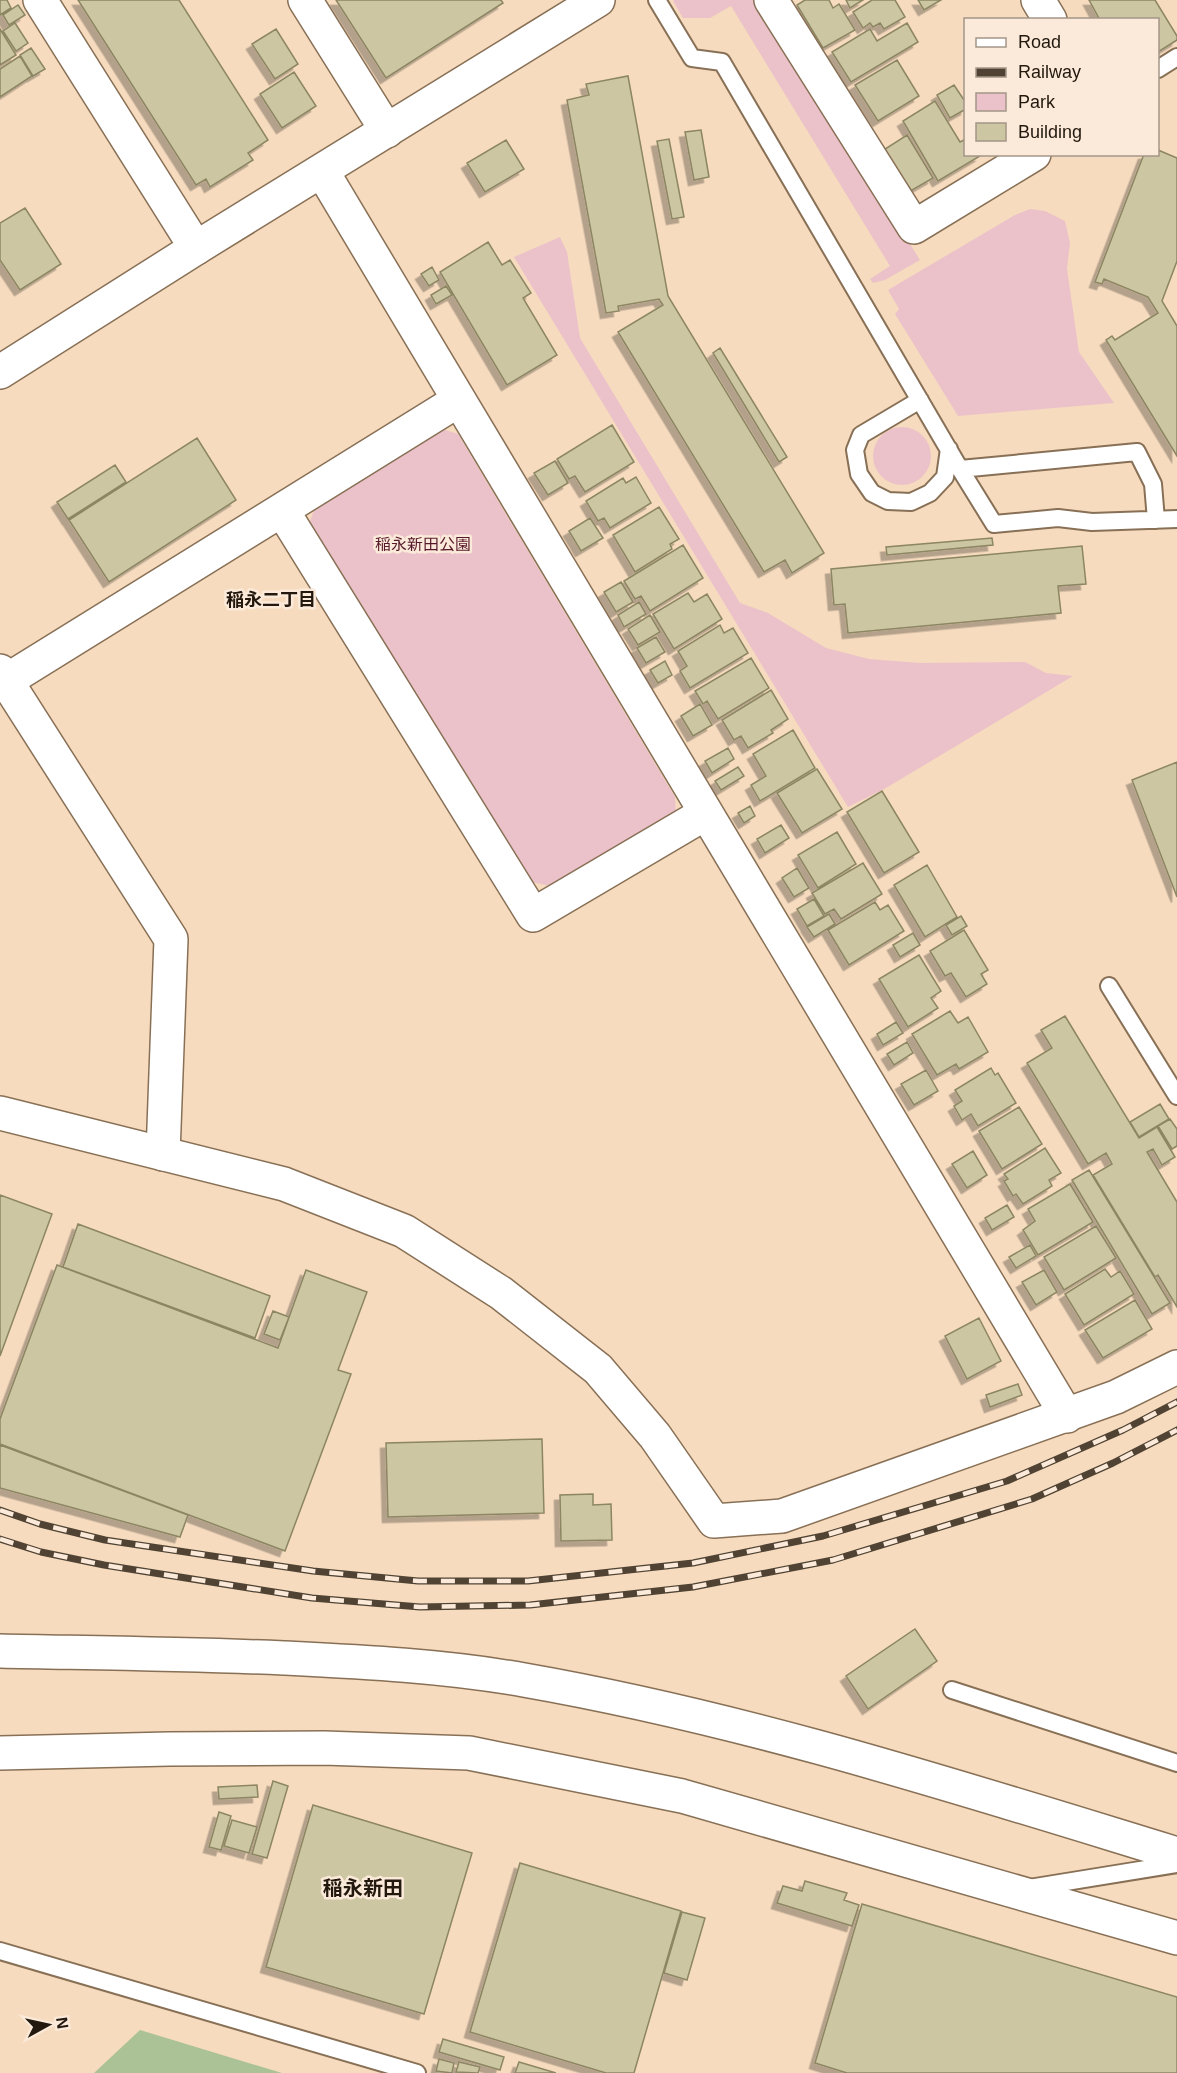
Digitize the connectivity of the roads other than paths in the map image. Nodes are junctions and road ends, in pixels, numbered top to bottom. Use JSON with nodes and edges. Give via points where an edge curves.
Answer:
{"nodes":[{"id":1,"x":40,"y":0,"type":"edge"},
{"id":2,"x":305,"y":0,"type":"edge"},
{"id":3,"x":657,"y":0,"type":"edge"},
{"id":4,"x":771,"y":0,"type":"edge"},
{"id":5,"x":1038,"y":0,"type":"edge"},
{"id":6,"x":588,"y":3,"type":"edge"},
{"id":7,"x":1049,"y":18,"type":"edge"},
{"id":8,"x":1177,"y":57,"type":"edge"},
{"id":9,"x":1159,"y":68,"type":"edge"},
{"id":10,"x":387,"y":131,"type":"junction"},
{"id":11,"x":1031,"y":156,"type":"edge"},
{"id":12,"x":322,"y":171,"type":"junction"},
{"id":13,"x":196,"y":248,"type":"junction"},
{"id":14,"x":0,"y":372,"type":"edge"},
{"id":15,"x":459,"y":400,"type":"junction"},
{"id":16,"x":920,"y":400,"type":"junction"},
{"id":17,"x":949,"y":449,"type":"junction"},
{"id":18,"x":960,"y":469,"type":"junction"},
{"id":19,"x":282,"y":510,"type":"junction"},
{"id":20,"x":1156,"y":519,"type":"junction"},
{"id":21,"x":1177,"y":519,"type":"edge"},
{"id":22,"x":3,"y":676,"type":"edge"},
{"id":23,"x":706,"y":813,"type":"junction"},
{"id":24,"x":1109,"y":986,"type":"dead end"},
{"id":25,"x":1177,"y":1096,"type":"edge"},
{"id":26,"x":0,"y":1113,"type":"edge"},
{"id":27,"x":163,"y":1154,"type":"junction"},
{"id":28,"x":1177,"y":1367,"type":"edge"},
{"id":29,"x":1066,"y":1416,"type":"junction"},
{"id":30,"x":0,"y":1651,"type":"edge"},
{"id":31,"x":952,"y":1690,"type":"dead end"},
{"id":32,"x":0,"y":1753,"type":"edge"},
{"id":33,"x":1177,"y":1763,"type":"edge"},
{"id":34,"x":1177,"y":1854,"type":"edge"},
{"id":35,"x":1177,"y":1864,"type":"edge"},
{"id":36,"x":1014,"y":1891,"type":"junction"},
{"id":37,"x":1177,"y":1938,"type":"edge"},
{"id":38,"x":0,"y":1951,"type":"edge"},
{"id":39,"x":417,"y":2073,"type":"edge"}],
"edges":[{"from":1,"to":13,"type":"street"},
{"from":2,"to":10,"type":"street"},
{"from":3,"to":16,"type":"lane","via":[[692,58],[722,62]]},
{"from":4,"to":11,"type":"street","via":[[914,227]]},
{"from":5,"to":7,"type":"street"},
{"from":6,"to":10,"type":"street"},
{"from":8,"to":9,"type":"lane"},
{"from":10,"to":12,"type":"street"},
{"from":12,"to":13,"type":"street"},
{"from":12,"to":15,"type":"street"},
{"from":13,"to":14,"type":"street"},
{"from":15,"to":19,"type":"street"},
{"from":15,"to":23,"type":"street"},
{"from":16,"to":17,"type":"lane"},
{"from":16,"to":17,"type":"lane","via":[[861,435],[855,450],[859,474],[872,493],[888,501],[911,502],[930,493],[945,477]]},
{"from":17,"to":18,"type":"lane"},
{"from":18,"to":20,"type":"lane","via":[[994,524],[1058,518],[1092,522]]},
{"from":18,"to":20,"type":"lane","via":[[1137,452],[1153,484]]},
{"from":19,"to":22,"type":"street"},
{"from":19,"to":23,"type":"street","via":[[533,915]]},
{"from":20,"to":21,"type":"lane"},
{"from":22,"to":27,"type":"street","via":[[171,939]]},
{"from":23,"to":29,"type":"street"},
{"from":24,"to":25,"type":"lane"},
{"from":26,"to":27,"type":"street"},
{"from":27,"to":29,"type":"street","via":[[284,1184],[404,1231],[501,1293],[598,1369],[655,1436],[714,1521],[782,1516]]},
{"from":28,"to":29,"type":"street"},
{"from":30,"to":34,"type":"street","via":[[382,1662],[522,1680],[674,1710],[834,1750]]},
{"from":31,"to":33,"type":"lane"},
{"from":32,"to":36,"type":"street","via":[[312,1748],[469,1753],[682,1796]]},
{"from":35,"to":36,"type":"lane"},
{"from":36,"to":37,"type":"street"},
{"from":38,"to":39,"type":"lane"}]}
